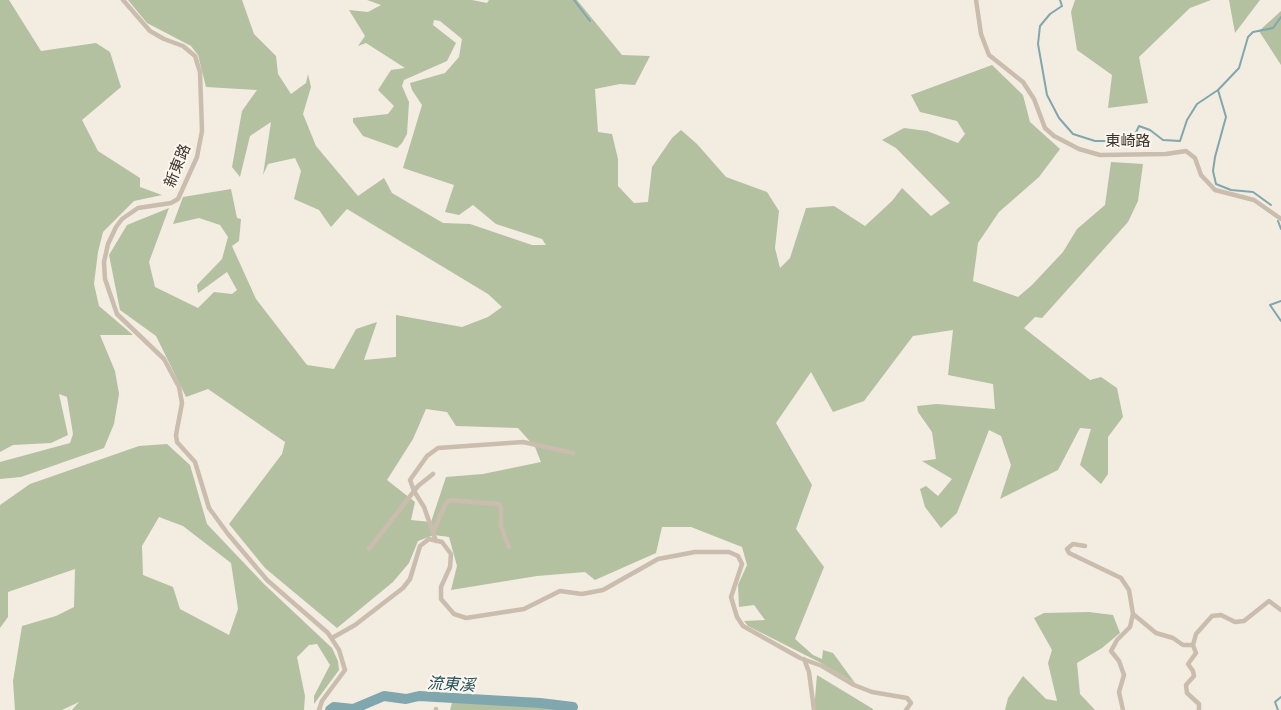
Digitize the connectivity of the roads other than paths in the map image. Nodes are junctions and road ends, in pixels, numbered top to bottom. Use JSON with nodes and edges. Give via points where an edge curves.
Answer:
{"nodes":[{"id":1,"x":123,"y":0,"type":"edge"},
{"id":2,"x":976,"y":0,"type":"edge"},
{"id":3,"x":1281,"y":219,"type":"edge"},
{"id":4,"x":573,"y":453,"type":"dead end"},
{"id":5,"x":433,"y":474,"type":"dead end"},
{"id":6,"x":414,"y":491,"type":"junction"},
{"id":7,"x":433,"y":532,"type":"junction"},
{"id":8,"x":436,"y":540,"type":"junction"},
{"id":9,"x":1085,"y":546,"type":"dead end"},
{"id":10,"x":509,"y":547,"type":"dead end"},
{"id":11,"x":369,"y":549,"type":"dead end"},
{"id":12,"x":1281,"y":610,"type":"edge"},
{"id":13,"x":1134,"y":614,"type":"junction"},
{"id":14,"x":332,"y":638,"type":"junction"},
{"id":15,"x":1193,"y":645,"type":"junction"},
{"id":16,"x":804,"y":659,"type":"junction"},
{"id":17,"x":319,"y":710,"type":"edge"},
{"id":18,"x":814,"y":710,"type":"edge"},
{"id":19,"x":906,"y":710,"type":"edge"},
{"id":20,"x":1123,"y":710,"type":"edge"},
{"id":21,"x":1199,"y":710,"type":"edge"}],
"edges":[{"from":1,"to":14,"type":"street","name":"新東路","via":[[150,30],[196,56],[200,72],[202,139],[183,192],[171,203],[146,205],[122,219],[111,236],[104,262],[105,278],[117,314],[164,359],[179,387],[182,403],[177,442],[194,462],[209,508],[267,580]]},
{"from":2,"to":3,"type":"street","name":"東崎路","via":[[981,34],[989,55],[1024,82],[1045,128],[1054,136],[1100,155],[1186,152],[1195,158],[1201,176],[1215,190],[1254,200]]},
{"from":4,"to":6,"type":"street","via":[[523,442],[438,448],[410,480]]},
{"from":5,"to":6,"type":"street"},
{"from":6,"to":7,"type":"street"},
{"from":6,"to":11,"type":"street"},
{"from":7,"to":8,"type":"street"},
{"from":7,"to":10,"type":"street","via":[[450,500],[498,504],[502,509],[501,526]]},
{"from":8,"to":14,"type":"street","via":[[429,539],[420,546],[410,579],[403,588],[356,625]]},
{"from":8,"to":16,"type":"street","via":[[446,545],[451,554],[450,567],[441,587],[441,599],[454,614],[466,618],[524,609],[560,591],[582,594],[603,590],[658,559],[695,552],[729,552],[738,556],[742,564],[731,597],[740,622],[756,635]]},
{"from":9,"to":13,"type":"street","via":[[1073,544],[1067,549],[1069,553],[1121,578],[1129,590]]},
{"from":12,"to":15,"type":"street","via":[[1269,601],[1242,622],[1221,615],[1212,616],[1201,627]]},
{"from":13,"to":15,"type":"street","via":[[1156,633],[1183,645]]},
{"from":13,"to":20,"type":"street","via":[[1130,627],[1111,651],[1124,675],[1119,692]]},
{"from":14,"to":17,"type":"street","via":[[345,670]]},
{"from":15,"to":21,"type":"street","via":[[1196,653],[1188,664],[1194,676],[1186,685],[1187,693],[1199,704]]},
{"from":16,"to":18,"type":"street"},
{"from":16,"to":19,"type":"street","via":[[868,691],[908,698],[911,703]]}]}
